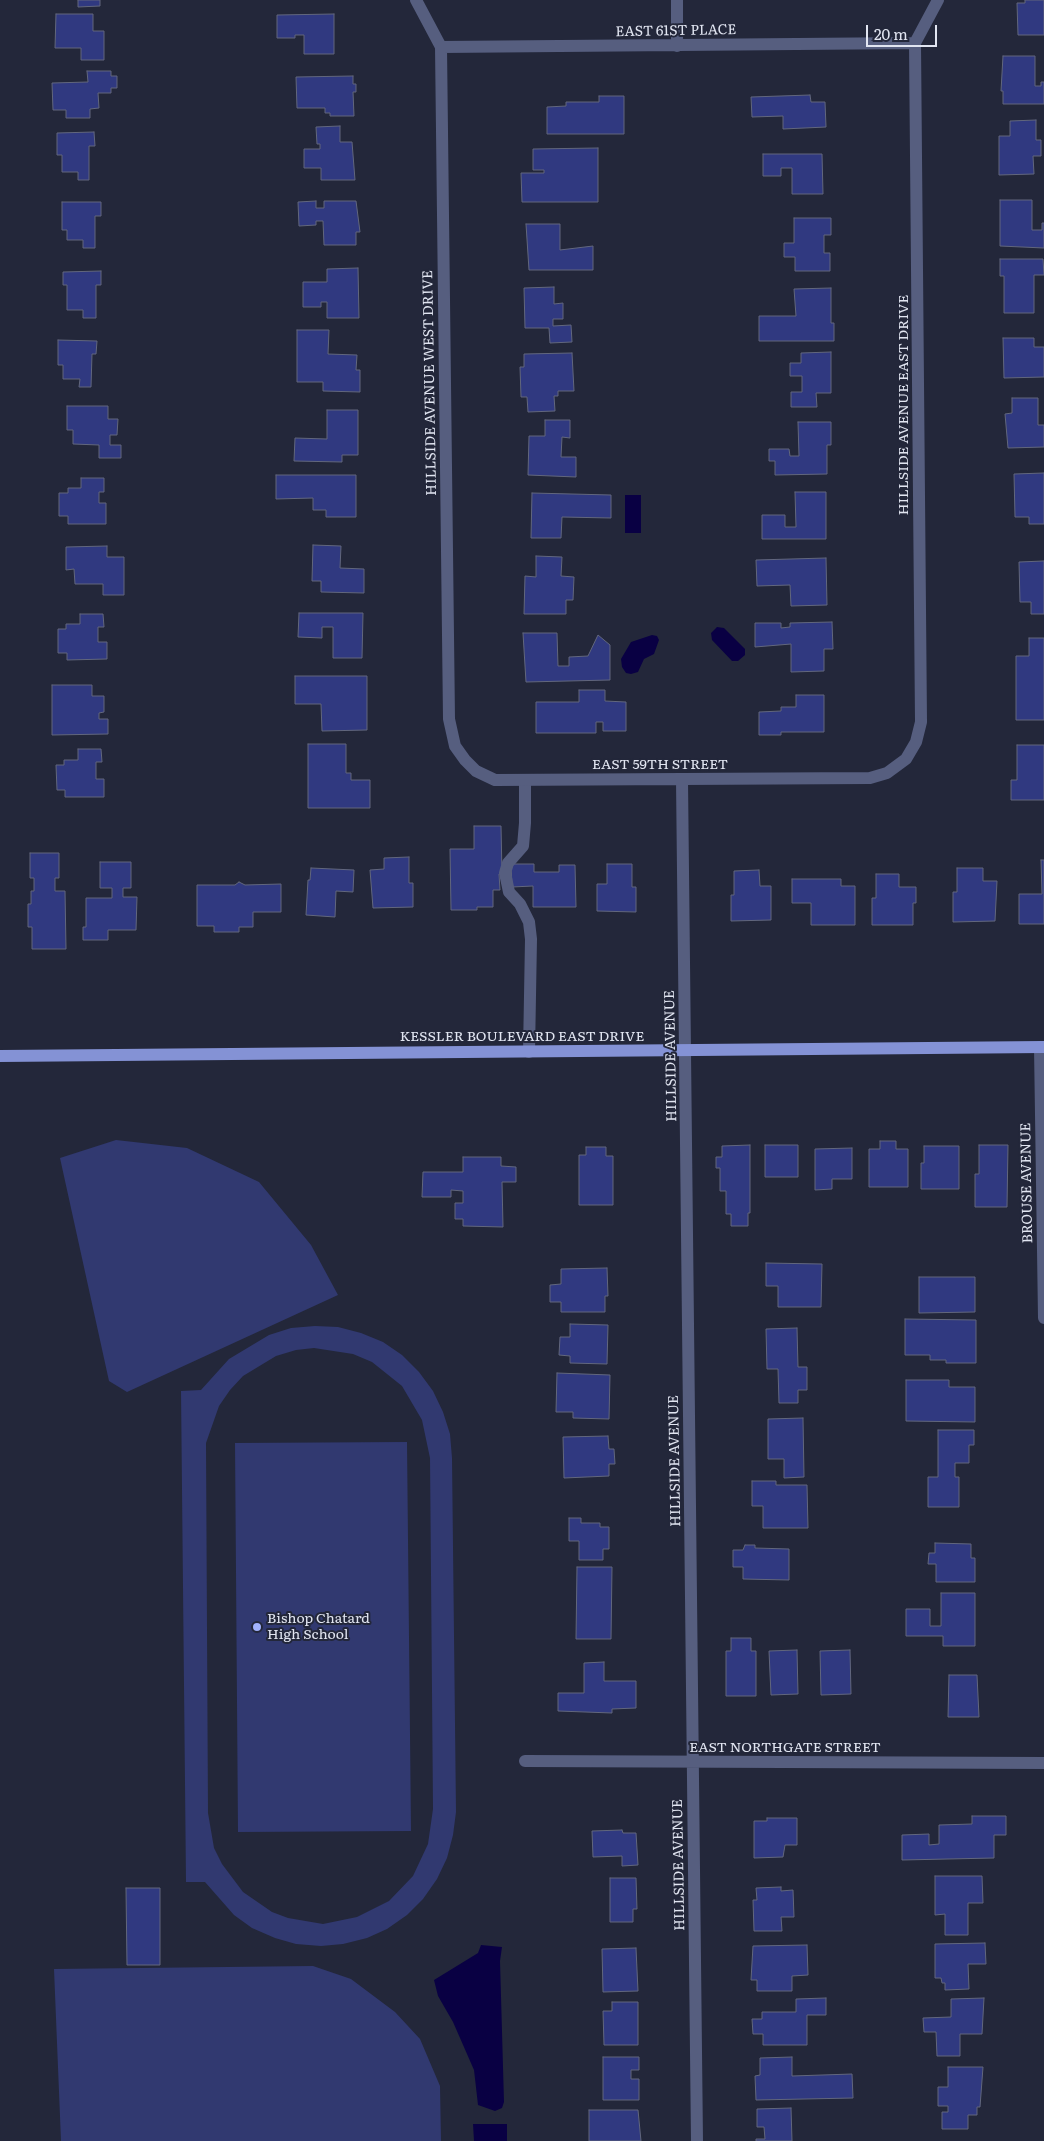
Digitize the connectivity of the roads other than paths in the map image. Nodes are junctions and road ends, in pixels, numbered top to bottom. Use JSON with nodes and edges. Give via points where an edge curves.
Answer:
{"nodes":[{"id":1,"x":416,"y":0,"type":"edge"},
{"id":2,"x":677,"y":0,"type":"edge"},
{"id":3,"x":938,"y":0,"type":"edge"},
{"id":4,"x":916,"y":43,"type":"junction"},
{"id":5,"x":677,"y":46,"type":"junction"},
{"id":6,"x":441,"y":47,"type":"junction"},
{"id":7,"x":449,"y":719,"type":"joint"},
{"id":8,"x":902,"y":762,"type":"joint"},
{"id":9,"x":524,"y":780,"type":"junction"},
{"id":10,"x":682,"y":780,"type":"junction"},
{"id":11,"x":1042,"y":1047,"type":"edge"},
{"id":12,"x":686,"y":1051,"type":"junction"},
{"id":13,"x":529,"y":1052,"type":"junction"},
{"id":14,"x":0,"y":1056,"type":"edge"},
{"id":15,"x":1044,"y":1318,"type":"edge"},
{"id":16,"x":525,"y":1761,"type":"dead end"},
{"id":17,"x":693,"y":1763,"type":"junction"},
{"id":18,"x":1044,"y":1763,"type":"edge"},
{"id":19,"x":697,"y":2141,"type":"edge"}],
"edges":[{"from":1,"to":6,"type":"street"},
{"from":2,"to":5,"type":"street"},
{"from":3,"to":4,"type":"street"},
{"from":4,"to":5,"type":"street","name":"EAST 61ST PLACE"},
{"from":4,"to":8,"type":"street","name":"HILLSIDE AVENUE EAST DRIVE","via":[[921,722],[916,742]]},
{"from":5,"to":6,"type":"street","name":"EAST 61ST PLACE"},
{"from":6,"to":7,"type":"street","name":"HILLSIDE AVENUE WEST DRIVE"},
{"from":7,"to":9,"type":"street","name":"EAST 59TH STREET","via":[[455,746],[476,771],[495,780]]},
{"from":8,"to":10,"type":"street","name":"EAST 59TH STREET","via":[[887,773],[870,778]]},
{"from":9,"to":10,"type":"street","name":"EAST 59TH STREET"},
{"from":9,"to":13,"type":"street","via":[[523,846],[508,863],[505,873],[509,892],[529,922]]},
{"from":10,"to":12,"type":"street","name":"HILLSIDE AVENUE"},
{"from":11,"to":12,"type":"main road","name":"KESSLER BOULEVARD EAST DRIVE"},
{"from":11,"to":15,"type":"street","name":"BROUSE AVENUE"},
{"from":12,"to":13,"type":"main road","name":"KESSLER BOULEVARD EAST DRIVE"},
{"from":12,"to":17,"type":"street","name":"HILLSIDE AVENUE"},
{"from":13,"to":14,"type":"main road","name":"KESSLER BOULEVARD EAST DRIVE"},
{"from":16,"to":17,"type":"street","name":"EAST NORTHGATE STREET"},
{"from":17,"to":18,"type":"street","name":"EAST NORTHGATE STREET"},
{"from":17,"to":19,"type":"street","name":"HILLSIDE AVENUE"}]}
